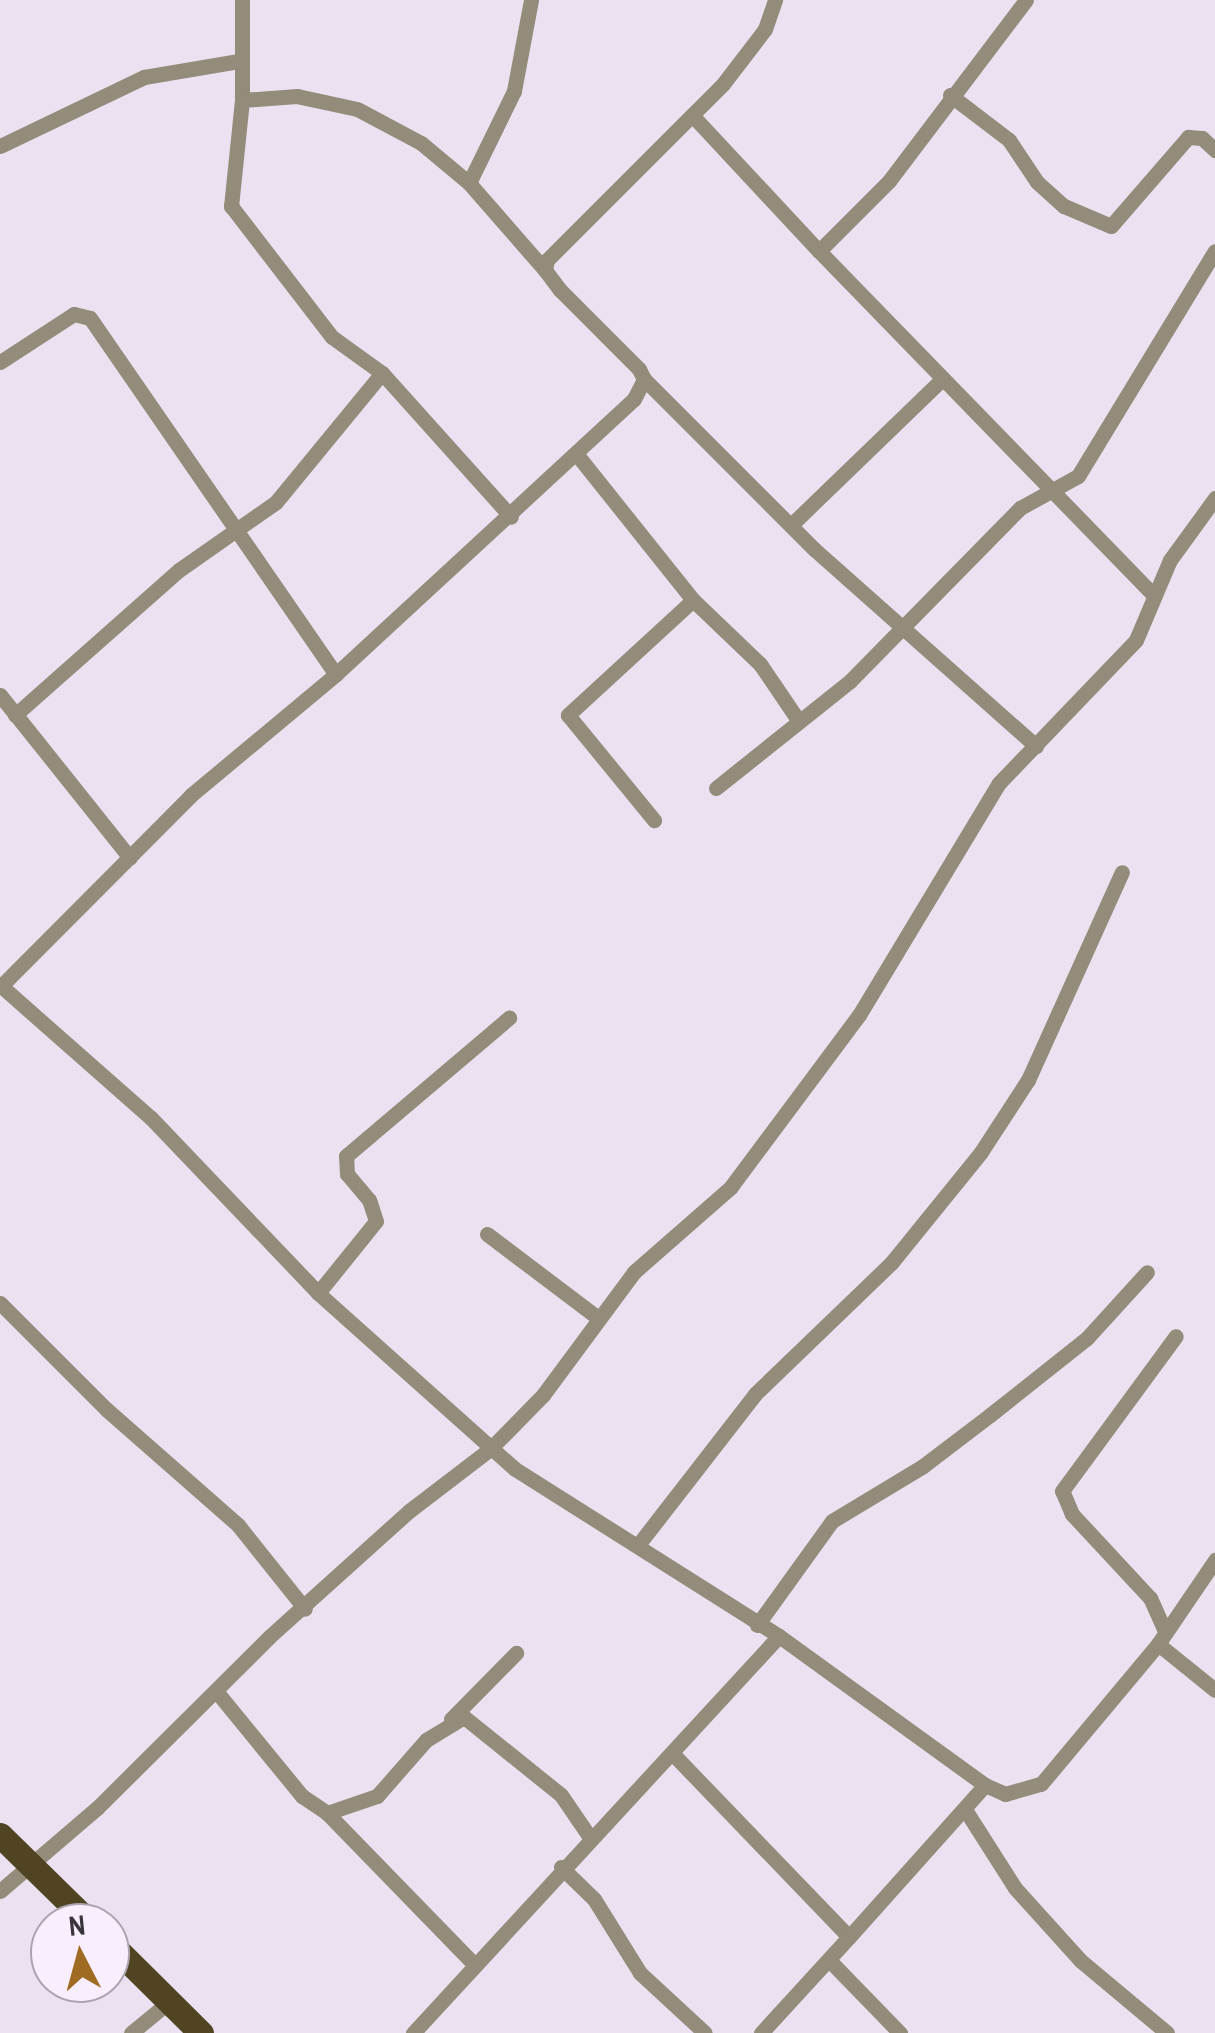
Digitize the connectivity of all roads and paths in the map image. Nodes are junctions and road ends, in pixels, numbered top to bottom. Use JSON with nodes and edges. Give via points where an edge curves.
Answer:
{"nodes":[{"id":1,"x":242,"y":0,"type":"edge"},
{"id":2,"x":532,"y":0,"type":"edge"},
{"id":3,"x":775,"y":0,"type":"edge"},
{"id":4,"x":1026,"y":0,"type":"edge"},
{"id":5,"x":239,"y":61,"type":"junction"},
{"id":6,"x":950,"y":95,"type":"junction"},
{"id":7,"x":242,"y":100,"type":"junction"},
{"id":8,"x":692,"y":115,"type":"junction"},
{"id":9,"x":0,"y":146,"type":"edge"},
{"id":10,"x":1215,"y":150,"type":"edge"},
{"id":11,"x":469,"y":183,"type":"junction"},
{"id":12,"x":820,"y":251,"type":"junction"},
{"id":13,"x":1215,"y":251,"type":"edge"},
{"id":14,"x":544,"y":270,"type":"junction"},
{"id":15,"x":0,"y":362,"type":"edge"},
{"id":16,"x":382,"y":373,"type":"junction"},
{"id":17,"x":644,"y":378,"type":"junction"},
{"id":18,"x":942,"y":379,"type":"junction"},
{"id":19,"x":578,"y":456,"type":"junction"},
{"id":20,"x":1048,"y":489,"type":"junction"},
{"id":21,"x":1215,"y":498,"type":"edge"},
{"id":22,"x":510,"y":517,"type":"junction"},
{"id":23,"x":792,"y":526,"type":"junction"},
{"id":24,"x":235,"y":532,"type":"junction"},
{"id":25,"x":1154,"y":595,"type":"junction"},
{"id":26,"x":693,"y":600,"type":"junction"},
{"id":27,"x":899,"y":627,"type":"junction"},
{"id":28,"x":336,"y":674,"type":"junction"},
{"id":29,"x":0,"y":695,"type":"edge"},
{"id":30,"x":15,"y":715,"type":"junction"},
{"id":31,"x":798,"y":720,"type":"junction"},
{"id":32,"x":1036,"y":746,"type":"junction"},
{"id":33,"x":716,"y":788,"type":"dead end"},
{"id":34,"x":654,"y":820,"type":"dead end"},
{"id":35,"x":130,"y":858,"type":"junction"},
{"id":36,"x":1122,"y":872,"type":"dead end"},
{"id":37,"x":0,"y":986,"type":"edge"},
{"id":38,"x":510,"y":1018,"type":"dead end"},
{"id":39,"x":486,"y":1234,"type":"dead end"},
{"id":40,"x":1147,"y":1272,"type":"dead end"},
{"id":41,"x":318,"y":1294,"type":"junction"},
{"id":42,"x":0,"y":1304,"type":"edge"},
{"id":43,"x":598,"y":1318,"type":"junction"},
{"id":44,"x":1176,"y":1336,"type":"dead end"},
{"id":45,"x":490,"y":1449,"type":"junction"},
{"id":46,"x":638,"y":1546,"type":"junction"},
{"id":47,"x":1215,"y":1560,"type":"edge"},
{"id":48,"x":304,"y":1609,"type":"junction"},
{"id":49,"x":757,"y":1625,"type":"junction"},
{"id":50,"x":779,"y":1636,"type":"junction"},
{"id":51,"x":1161,"y":1637,"type":"junction"},
{"id":52,"x":516,"y":1653,"type":"dead end"},
{"id":53,"x":1215,"y":1690,"type":"edge"},
{"id":54,"x":216,"y":1691,"type":"junction"},
{"id":55,"x":451,"y":1720,"type":"junction"},
{"id":56,"x":672,"y":1753,"type":"junction"},
{"id":57,"x":986,"y":1786,"type":"junction"},
{"id":58,"x":966,"y":1811,"type":"junction"},
{"id":59,"x":326,"y":1813,"type":"junction"},
{"id":60,"x":0,"y":1835,"type":"edge"},
{"id":61,"x":588,"y":1836,"type":"junction"},
{"id":62,"x":28,"y":1862,"type":"junction"},
{"id":63,"x":560,"y":1867,"type":"junction"},
{"id":64,"x":0,"y":1891,"type":"edge"},
{"id":65,"x":70,"y":1903,"type":"edge"},
{"id":66,"x":850,"y":1937,"type":"junction"},
{"id":67,"x":829,"y":1960,"type":"junction"},
{"id":68,"x":130,"y":1962,"type":"edge"},
{"id":69,"x":474,"y":1964,"type":"junction"},
{"id":70,"x":170,"y":2001,"type":"junction"},
{"id":71,"x":131,"y":2033,"type":"edge"},
{"id":72,"x":201,"y":2033,"type":"edge"},
{"id":73,"x":413,"y":2033,"type":"edge"},
{"id":74,"x":705,"y":2033,"type":"edge"},
{"id":75,"x":762,"y":2033,"type":"edge"},
{"id":76,"x":900,"y":2033,"type":"edge"},
{"id":77,"x":1167,"y":2033,"type":"edge"}],
"edges":[{"from":1,"to":5,"type":"street"},
{"from":2,"to":11,"type":"street","via":[[514,91]]},
{"from":3,"to":8,"type":"street","via":[[745,59]]},
{"from":4,"to":6,"type":"street"},
{"from":5,"to":7,"type":"street"},
{"from":5,"to":9,"type":"street","via":[[144,77]]},
{"from":6,"to":10,"type":"street","via":[[1008,140],[1037,182],[1064,206],[1111,226],[1188,137],[1202,138]]},
{"from":6,"to":12,"type":"street","via":[[888,181]]},
{"from":7,"to":11,"type":"street","via":[[297,96],[357,110],[422,144]]},
{"from":7,"to":16,"type":"street","via":[[231,206],[332,338]]},
{"from":8,"to":12,"type":"street"},
{"from":8,"to":14,"type":"street","via":[[552,251]]},
{"from":11,"to":14,"type":"street"},
{"from":12,"to":18,"type":"street"},
{"from":13,"to":20,"type":"street","via":[[1078,476]]},
{"from":14,"to":17,"type":"street"},
{"from":15,"to":24,"type":"street","via":[[74,314],[85,314]]},
{"from":16,"to":22,"type":"street"},
{"from":16,"to":24,"type":"street","via":[[276,502]]},
{"from":17,"to":19,"type":"street","via":[[634,400]]},
{"from":17,"to":23,"type":"street"},
{"from":18,"to":20,"type":"street"},
{"from":18,"to":23,"type":"street"},
{"from":19,"to":22,"type":"street"},
{"from":19,"to":26,"type":"street"},
{"from":20,"to":25,"type":"street"},
{"from":20,"to":27,"type":"street","via":[[974,550]]},
{"from":21,"to":25,"type":"street","via":[[1170,560]]},
{"from":22,"to":28,"type":"street"},
{"from":23,"to":27,"type":"street"},
{"from":24,"to":28,"type":"street"},
{"from":24,"to":30,"type":"street","via":[[179,570]]},
{"from":25,"to":32,"type":"street","via":[[1124,655]]},
{"from":26,"to":31,"type":"street","via":[[760,664]]},
{"from":26,"to":34,"type":"street","via":[[568,715]]},
{"from":27,"to":31,"type":"street","via":[[850,681]]},
{"from":27,"to":32,"type":"street"},
{"from":28,"to":35,"type":"street","via":[[245,745]]},
{"from":29,"to":30,"type":"street"},
{"from":30,"to":35,"type":"street"},
{"from":31,"to":33,"type":"street"},
{"from":32,"to":43,"type":"street","via":[[982,808],[859,1016],[773,1138],[700,1217],[634,1272]]},
{"from":35,"to":37,"type":"street"},
{"from":36,"to":46,"type":"street","via":[[1028,1080],[972,1165],[892,1262],[755,1394]]},
{"from":37,"to":41,"type":"street","via":[[151,1118]]},
{"from":38,"to":41,"type":"street","via":[[346,1156],[347,1174],[369,1200],[376,1221]]},
{"from":39,"to":43,"type":"street"},
{"from":40,"to":49,"type":"street","via":[[1087,1338],[990,1415],[832,1521]]},
{"from":41,"to":45,"type":"street","via":[[393,1354]]},
{"from":42,"to":48,"type":"street","via":[[238,1525]]},
{"from":43,"to":45,"type":"street","via":[[543,1395]]},
{"from":44,"to":51,"type":"street","via":[[1062,1490],[1072,1514],[1150,1598]]},
{"from":45,"to":46,"type":"street"},
{"from":45,"to":48,"type":"street","via":[[409,1511]]},
{"from":46,"to":49,"type":"street"},
{"from":47,"to":51,"type":"street"},
{"from":48,"to":54,"type":"street"},
{"from":49,"to":50,"type":"street"},
{"from":50,"to":56,"type":"street"},
{"from":50,"to":57,"type":"street"},
{"from":51,"to":53,"type":"street"},
{"from":51,"to":57,"type":"street","via":[[1041,1784],[1005,1794]]},
{"from":52,"to":55,"type":"street"},
{"from":54,"to":59,"type":"street","via":[[302,1796]]},
{"from":54,"to":62,"type":"street","via":[[97,1808]]},
{"from":55,"to":59,"type":"street","via":[[377,1796]]},
{"from":55,"to":61,"type":"street","via":[[476,1721],[506,1755],[562,1795]]},
{"from":56,"to":61,"type":"street"},
{"from":56,"to":66,"type":"street"},
{"from":57,"to":58,"type":"street"},
{"from":58,"to":66,"type":"street"},
{"from":58,"to":77,"type":"street","via":[[1015,1888],[1080,1961]]},
{"from":59,"to":69,"type":"street"},
{"from":60,"to":62,"type":"main road"},
{"from":61,"to":63,"type":"street"},
{"from":62,"to":64,"type":"street"},
{"from":62,"to":65,"type":"main road"},
{"from":63,"to":69,"type":"street"},
{"from":63,"to":74,"type":"street","via":[[594,1899],[640,1973]]},
{"from":66,"to":67,"type":"street"},
{"from":67,"to":75,"type":"street"},
{"from":67,"to":76,"type":"street"},
{"from":68,"to":70,"type":"main road"},
{"from":69,"to":73,"type":"street"},
{"from":70,"to":71,"type":"street"},
{"from":70,"to":72,"type":"main road"}]}
